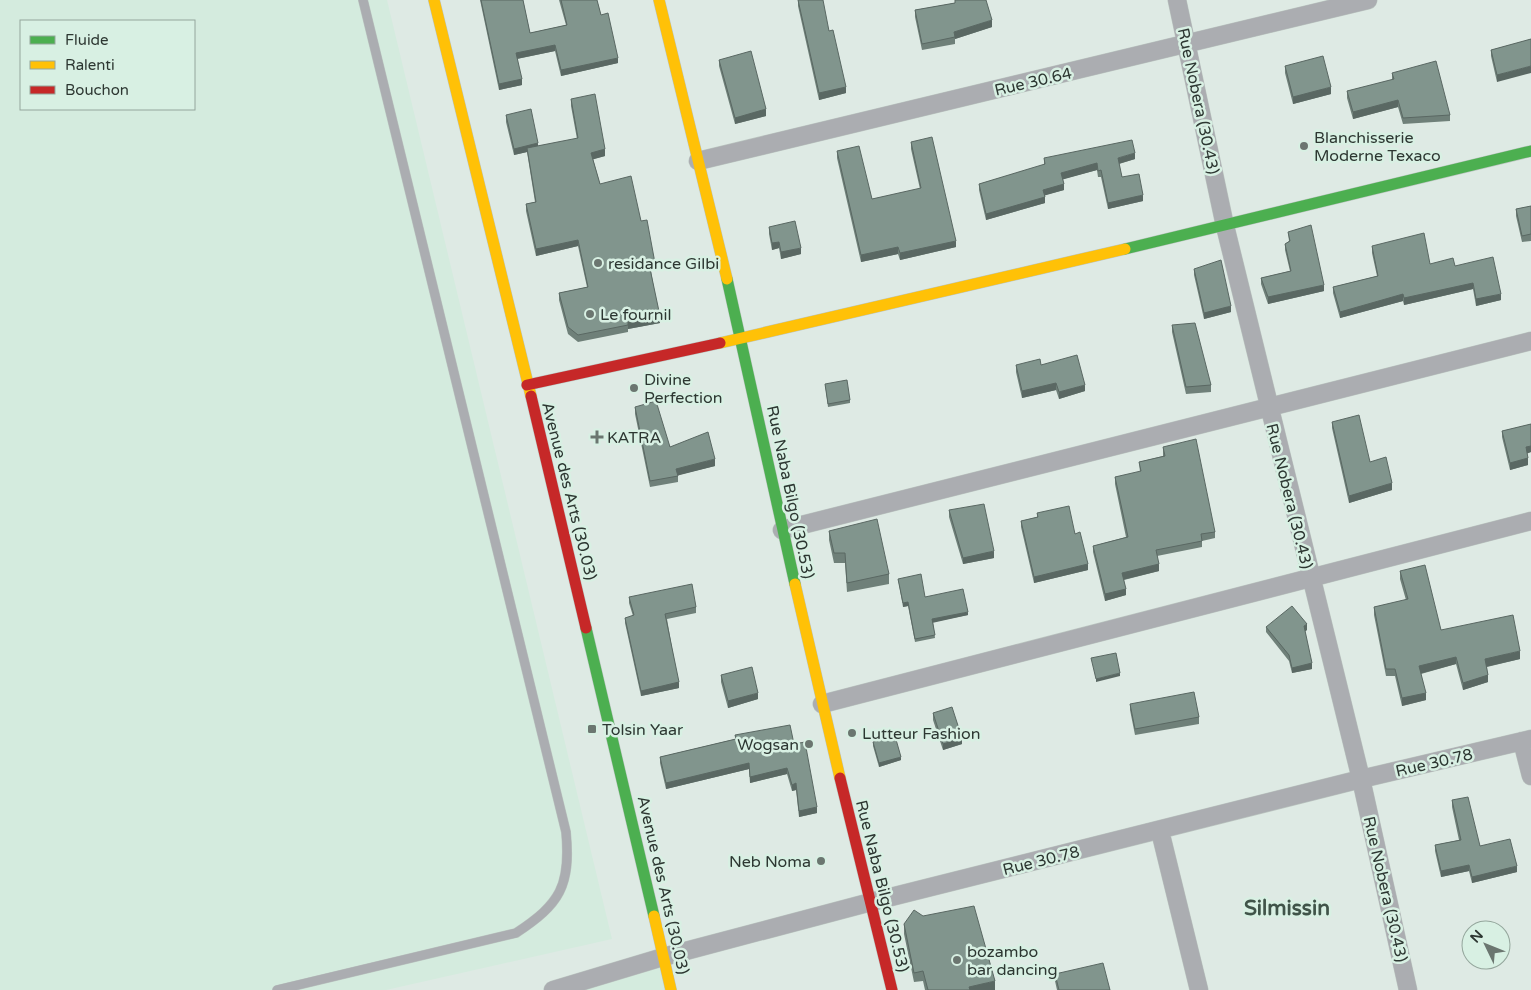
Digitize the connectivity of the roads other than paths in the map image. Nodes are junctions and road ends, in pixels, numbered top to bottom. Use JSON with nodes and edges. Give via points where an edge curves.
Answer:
{"nodes":[{"id":1,"x":363,"y":0,"type":"edge"},
{"id":2,"x":434,"y":0,"type":"edge"},
{"id":3,"x":659,"y":0,"type":"edge"},
{"id":4,"x":1177,"y":0,"type":"edge"},
{"id":5,"x":1368,"y":0,"type":"edge"},
{"id":6,"x":1187,"y":44,"type":"junction"},
{"id":7,"x":1531,"y":151,"type":"edge"},
{"id":8,"x":698,"y":161,"type":"junction"},
{"id":9,"x":1225,"y":226,"type":"junction"},
{"id":10,"x":741,"y":339,"type":"junction"},
{"id":11,"x":1531,"y":340,"type":"edge"},
{"id":12,"x":527,"y":385,"type":"junction"},
{"id":13,"x":1268,"y":407,"type":"junction"},
{"id":14,"x":1531,"y":521,"type":"edge"},
{"id":15,"x":782,"y":530,"type":"junction"},
{"id":16,"x":1311,"y":578,"type":"junction"},
{"id":17,"x":822,"y":704,"type":"junction"},
{"id":18,"x":1526,"y":740,"type":"edge"},
{"id":19,"x":1531,"y":776,"type":"edge"},
{"id":20,"x":1361,"y":779,"type":"junction"},
{"id":21,"x":1160,"y":831,"type":"junction"},
{"id":22,"x":870,"y":902,"type":"junction"},
{"id":23,"x":663,"y":957,"type":"junction"},
{"id":24,"x":277,"y":990,"type":"edge"},
{"id":25,"x":553,"y":990,"type":"edge"},
{"id":26,"x":671,"y":990,"type":"edge"},
{"id":27,"x":892,"y":990,"type":"edge"},
{"id":28,"x":1198,"y":990,"type":"edge"},
{"id":29,"x":1408,"y":990,"type":"edge"}],
"edges":[{"from":1,"to":24,"type":"lane","via":[[566,832],[569,862],[561,892],[541,916],[516,933]]},
{"from":2,"to":12,"type":"street","name":"Avenue des Arts (30.03)","via":[[496,245]]},
{"from":3,"to":8,"type":"street","name":"Rue Naba Bilgo (30.53)"},
{"from":4,"to":6,"type":"street","name":"Rue Nobera (30.43)"},
{"from":5,"to":6,"type":"street","name":"Rue 30.64"},
{"from":6,"to":8,"type":"street","name":"Rue 30.64"},
{"from":6,"to":9,"type":"street","name":"Rue Nobera (30.43)"},
{"from":7,"to":9,"type":"street"},
{"from":8,"to":10,"type":"street","name":"Rue Naba Bilgo (30.53)"},
{"from":9,"to":10,"type":"street"},
{"from":9,"to":13,"type":"street","name":"Rue Nobera (30.43)"},
{"from":10,"to":12,"type":"street"},
{"from":10,"to":15,"type":"street","name":"Rue Naba Bilgo (30.53)"},
{"from":11,"to":13,"type":"street"},
{"from":12,"to":23,"type":"street","name":"Avenue des Arts (30.03)","via":[[610,721]]},
{"from":13,"to":15,"type":"street"},
{"from":13,"to":16,"type":"street","name":"Rue Nobera (30.43)"},
{"from":14,"to":16,"type":"street"},
{"from":15,"to":17,"type":"street","name":"Rue Naba Bilgo (30.53)"},
{"from":16,"to":17,"type":"street"},
{"from":16,"to":20,"type":"street","name":"Rue Nobera (30.43)"},
{"from":17,"to":22,"type":"street","name":"Rue Naba Bilgo (30.53)"},
{"from":18,"to":19,"type":"street"},
{"from":18,"to":20,"type":"street","name":"Rue 30.78"},
{"from":20,"to":21,"type":"street","name":"Rue 30.78"},
{"from":20,"to":29,"type":"street","name":"Rue Nobera (30.43)"},
{"from":21,"to":22,"type":"street","name":"Rue 30.78"},
{"from":21,"to":28,"type":"street"},
{"from":22,"to":23,"type":"street","name":"Rue 30.78"},
{"from":22,"to":27,"type":"street","name":"Rue Naba Bilgo (30.53)"},
{"from":23,"to":25,"type":"street","name":"Rue 30.78"},
{"from":23,"to":26,"type":"street","name":"Avenue des Arts (30.03)"}]}
